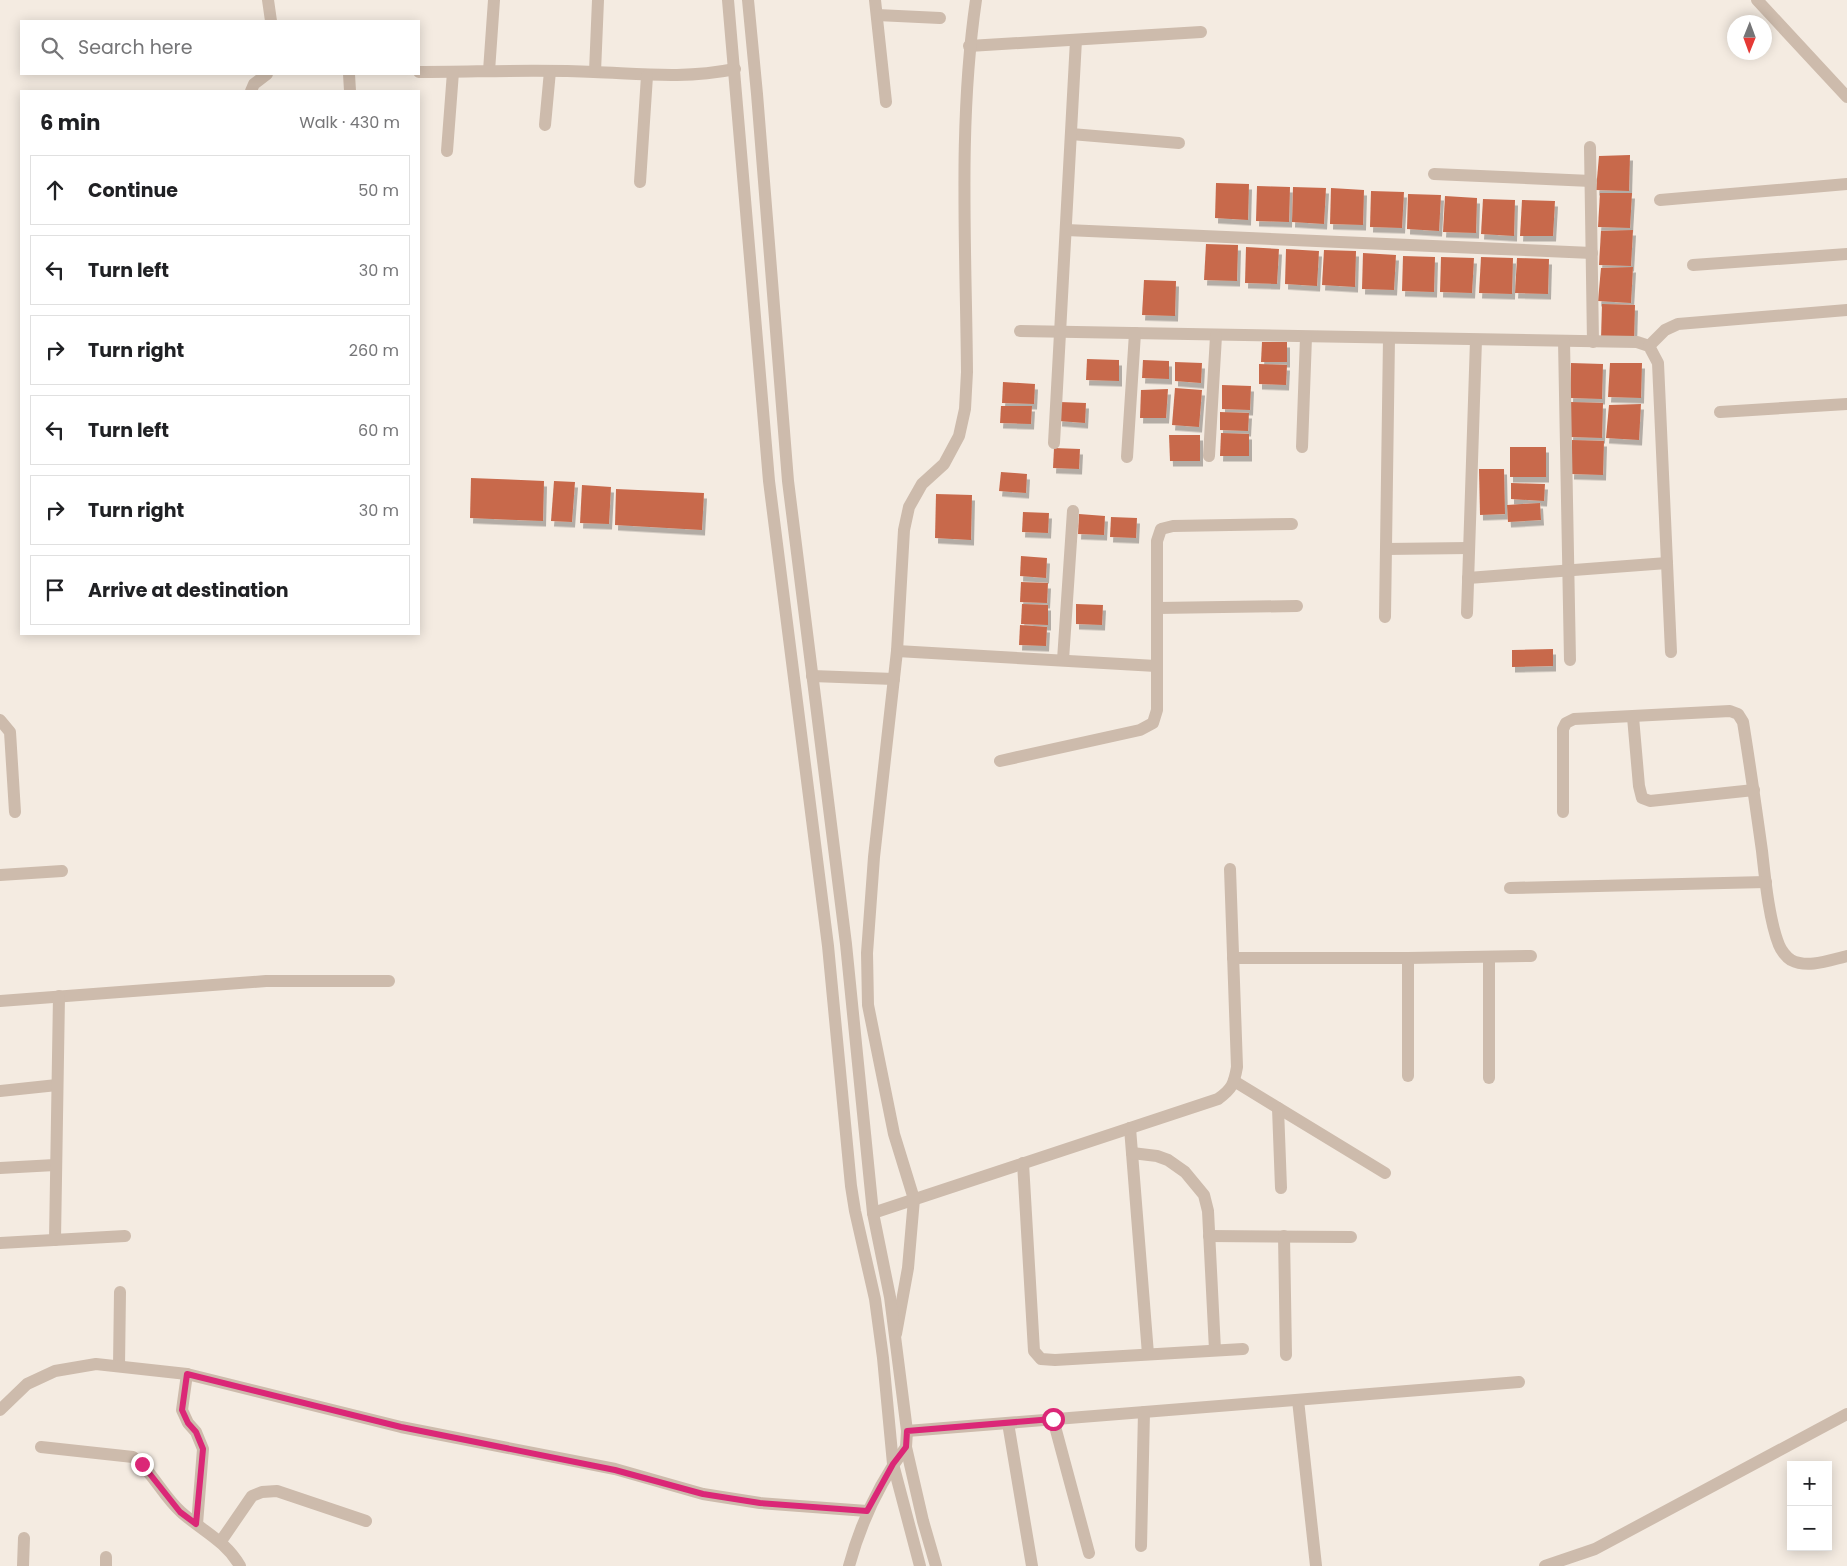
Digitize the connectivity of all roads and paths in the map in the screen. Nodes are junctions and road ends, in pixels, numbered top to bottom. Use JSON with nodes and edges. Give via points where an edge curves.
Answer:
{"nodes":[{"id":1,"x":268,"y":0,"type":"edge"},
{"id":2,"x":494,"y":0,"type":"edge"},
{"id":3,"x":598,"y":0,"type":"edge"},
{"id":4,"x":728,"y":0,"type":"edge"},
{"id":5,"x":748,"y":0,"type":"edge"},
{"id":6,"x":875,"y":0,"type":"edge"},
{"id":7,"x":976,"y":0,"type":"edge"},
{"id":8,"x":1757,"y":0,"type":"edge"},
{"id":9,"x":877,"y":15,"type":"junction"},
{"id":10,"x":940,"y":18,"type":"dead end"},
{"id":11,"x":271,"y":20,"type":"edge"},
{"id":12,"x":1202,"y":32,"type":"dead end"},
{"id":13,"x":1076,"y":40,"type":"junction"},
{"id":14,"x":969,"y":46,"type":"junction"},
{"id":15,"x":734,"y":69,"type":"junction"},
{"id":16,"x":489,"y":71,"type":"junction"},
{"id":17,"x":550,"y":71,"type":"junction"},
{"id":18,"x":420,"y":72,"type":"edge"},
{"id":19,"x":453,"y":72,"type":"junction"},
{"id":20,"x":595,"y":72,"type":"junction"},
{"id":21,"x":266,"y":75,"type":"edge"},
{"id":22,"x":349,"y":75,"type":"edge"},
{"id":23,"x":647,"y":76,"type":"junction"},
{"id":24,"x":251,"y":90,"type":"edge"},
{"id":25,"x":350,"y":90,"type":"edge"},
{"id":26,"x":1847,"y":97,"type":"edge"},
{"id":27,"x":886,"y":102,"type":"dead end"},
{"id":28,"x":545,"y":125,"type":"dead end"},
{"id":29,"x":1070,"y":134,"type":"junction"},
{"id":30,"x":1179,"y":143,"type":"dead end"},
{"id":31,"x":1590,"y":147,"type":"dead end"},
{"id":32,"x":447,"y":151,"type":"dead end"},
{"id":33,"x":1434,"y":174,"type":"dead end"},
{"id":34,"x":1591,"y":181,"type":"junction"},
{"id":35,"x":640,"y":182,"type":"dead end"},
{"id":36,"x":1847,"y":184,"type":"edge"},
{"id":37,"x":1660,"y":200,"type":"dead end"},
{"id":38,"x":1066,"y":230,"type":"junction"},
{"id":39,"x":1592,"y":253,"type":"junction"},
{"id":40,"x":1847,"y":254,"type":"edge"},
{"id":41,"x":1692,"y":265,"type":"dead end"},
{"id":42,"x":1847,"y":310,"type":"edge"},
{"id":43,"x":1020,"y":331,"type":"dead end"},
{"id":44,"x":1060,"y":332,"type":"junction"},
{"id":45,"x":1135,"y":333,"type":"junction"},
{"id":46,"x":1216,"y":336,"type":"junction"},
{"id":47,"x":1306,"y":337,"type":"junction"},
{"id":48,"x":1389,"y":338,"type":"junction"},
{"id":49,"x":1476,"y":340,"type":"junction"},
{"id":50,"x":1564,"y":341,"type":"junction"},
{"id":51,"x":1593,"y":342,"type":"junction"},
{"id":52,"x":1649,"y":346,"type":"junction"},
{"id":53,"x":1847,"y":404,"type":"edge"},
{"id":54,"x":1720,"y":412,"type":"dead end"},
{"id":55,"x":1054,"y":443,"type":"dead end"},
{"id":56,"x":1302,"y":447,"type":"dead end"},
{"id":57,"x":1209,"y":456,"type":"dead end"},
{"id":58,"x":1127,"y":457,"type":"dead end"},
{"id":59,"x":1073,"y":511,"type":"dead end"},
{"id":60,"x":1292,"y":524,"type":"dead end"},
{"id":61,"x":1469,"y":548,"type":"junction"},
{"id":62,"x":1386,"y":549,"type":"junction"},
{"id":63,"x":1667,"y":564,"type":"junction"},
{"id":64,"x":1568,"y":570,"type":"junction"},
{"id":65,"x":1468,"y":578,"type":"junction"},
{"id":66,"x":1297,"y":606,"type":"dead end"},
{"id":67,"x":1158,"y":608,"type":"junction"},
{"id":68,"x":1467,"y":613,"type":"dead end"},
{"id":69,"x":1384,"y":617,"type":"dead end"},
{"id":70,"x":897,"y":651,"type":"junction"},
{"id":71,"x":1671,"y":652,"type":"dead end"},
{"id":72,"x":1063,"y":660,"type":"junction"},
{"id":73,"x":1570,"y":660,"type":"dead end"},
{"id":74,"x":1156,"y":666,"type":"junction"},
{"id":75,"x":812,"y":676,"type":"junction"},
{"id":76,"x":894,"y":679,"type":"junction"},
{"id":77,"x":1632,"y":716,"type":"junction"},
{"id":78,"x":0,"y":720,"type":"edge"},
{"id":79,"x":1000,"y":761,"type":"dead end"},
{"id":80,"x":1754,"y":790,"type":"junction"},
{"id":81,"x":15,"y":812,"type":"dead end"},
{"id":82,"x":1563,"y":812,"type":"dead end"},
{"id":83,"x":1230,"y":869,"type":"dead end"},
{"id":84,"x":62,"y":872,"type":"dead end"},
{"id":85,"x":0,"y":875,"type":"edge"},
{"id":86,"x":1766,"y":882,"type":"junction"},
{"id":87,"x":1510,"y":888,"type":"dead end"},
{"id":88,"x":1531,"y":956,"type":"dead end"},
{"id":89,"x":1847,"y":956,"type":"edge"},
{"id":90,"x":1489,"y":957,"type":"junction"},
{"id":91,"x":1233,"y":958,"type":"junction"},
{"id":92,"x":1408,"y":958,"type":"junction"},
{"id":93,"x":389,"y":981,"type":"dead end"},
{"id":94,"x":59,"y":996,"type":"junction"},
{"id":95,"x":0,"y":1001,"type":"edge"},
{"id":96,"x":1408,"y":1076,"type":"dead end"},
{"id":97,"x":1489,"y":1078,"type":"dead end"},
{"id":98,"x":1234,"y":1081,"type":"junction"},
{"id":99,"x":57,"y":1085,"type":"junction"},
{"id":100,"x":0,"y":1091,"type":"edge"},
{"id":101,"x":1278,"y":1108,"type":"junction"},
{"id":102,"x":1130,"y":1128,"type":"junction"},
{"id":103,"x":1132,"y":1153,"type":"junction"},
{"id":104,"x":1023,"y":1164,"type":"junction"},
{"id":105,"x":55,"y":1165,"type":"junction"},
{"id":106,"x":0,"y":1168,"type":"edge"},
{"id":107,"x":1385,"y":1173,"type":"dead end"},
{"id":108,"x":1281,"y":1188,"type":"dead end"},
{"id":109,"x":914,"y":1199,"type":"junction"},
{"id":110,"x":873,"y":1213,"type":"junction"},
{"id":111,"x":125,"y":1236,"type":"dead end"},
{"id":112,"x":1209,"y":1236,"type":"junction"},
{"id":113,"x":1284,"y":1236,"type":"junction"},
{"id":114,"x":1351,"y":1236,"type":"dead end"},
{"id":115,"x":55,"y":1240,"type":"junction"},
{"id":116,"x":0,"y":1244,"type":"edge"},
{"id":117,"x":120,"y":1292,"type":"dead end"},
{"id":118,"x":895,"y":1339,"type":"junction"},
{"id":119,"x":1243,"y":1349,"type":"dead end"},
{"id":120,"x":1215,"y":1350,"type":"junction"},
{"id":121,"x":1148,"y":1354,"type":"junction"},
{"id":122,"x":1286,"y":1354,"type":"dead end"},
{"id":123,"x":119,"y":1366,"type":"junction"},
{"id":124,"x":187,"y":1374,"type":"junction"},
{"id":125,"x":1519,"y":1382,"type":"dead end"},
{"id":126,"x":1298,"y":1400,"type":"junction"},
{"id":127,"x":0,"y":1410,"type":"edge"},
{"id":128,"x":1144,"y":1412,"type":"junction"},
{"id":129,"x":1847,"y":1414,"type":"edge"},
{"id":130,"x":1053,"y":1419,"type":"junction"},
{"id":131,"x":1008,"y":1423,"type":"junction"},
{"id":132,"x":907,"y":1431,"type":"junction"},
{"id":133,"x":42,"y":1447,"type":"dead end"},
{"id":134,"x":906,"y":1447,"type":"junction"},
{"id":135,"x":893,"y":1464,"type":"junction"},
{"id":136,"x":867,"y":1511,"type":"junction"},
{"id":137,"x":366,"y":1521,"type":"dead end"},
{"id":138,"x":196,"y":1524,"type":"junction"},
{"id":139,"x":24,"y":1538,"type":"dead end"},
{"id":140,"x":221,"y":1542,"type":"junction"},
{"id":141,"x":1141,"y":1546,"type":"dead end"},
{"id":142,"x":1089,"y":1553,"type":"dead end"},
{"id":143,"x":22,"y":1566,"type":"edge"},
{"id":144,"x":240,"y":1566,"type":"edge"},
{"id":145,"x":849,"y":1566,"type":"edge"},
{"id":146,"x":920,"y":1566,"type":"edge"},
{"id":147,"x":936,"y":1566,"type":"edge"},
{"id":148,"x":1032,"y":1566,"type":"edge"},
{"id":149,"x":1316,"y":1566,"type":"edge"},
{"id":150,"x":1545,"y":1566,"type":"edge"}],
"edges":[{"from":1,"to":11,"type":"street"},
{"from":2,"to":16,"type":"street"},
{"from":3,"to":20,"type":"street"},
{"from":4,"to":15,"type":"street"},
{"from":5,"to":75,"type":"street","via":[[788,481]]},
{"from":6,"to":9,"type":"street"},
{"from":7,"to":14,"type":"street"},
{"from":8,"to":26,"type":"street"},
{"from":9,"to":10,"type":"street"},
{"from":9,"to":27,"type":"street"},
{"from":12,"to":13,"type":"street"},
{"from":13,"to":14,"type":"street"},
{"from":13,"to":29,"type":"street"},
{"from":14,"to":70,"type":"street","via":[[964,134],[967,372],[964,409],[959,436],[944,464],[922,484],[909,507],[904,530]]},
{"from":15,"to":23,"type":"street","via":[[707,75]]},
{"from":15,"to":135,"type":"street","via":[[770,481],[828,946],[851,1186],[875,1299]]},
{"from":16,"to":17,"type":"street"},
{"from":16,"to":19,"type":"street"},
{"from":17,"to":20,"type":"street"},
{"from":17,"to":28,"type":"street"},
{"from":18,"to":19,"type":"street"},
{"from":19,"to":32,"type":"street"},
{"from":20,"to":23,"type":"street"},
{"from":21,"to":24,"type":"street"},
{"from":22,"to":25,"type":"street"},
{"from":23,"to":35,"type":"street"},
{"from":29,"to":30,"type":"street"},
{"from":29,"to":38,"type":"street"},
{"from":31,"to":34,"type":"street"},
{"from":33,"to":34,"type":"street"},
{"from":34,"to":39,"type":"street"},
{"from":36,"to":37,"type":"street"},
{"from":38,"to":39,"type":"street"},
{"from":38,"to":44,"type":"street"},
{"from":39,"to":51,"type":"street"},
{"from":40,"to":41,"type":"street"},
{"from":42,"to":52,"type":"street","via":[[1678,324],[1665,330]]},
{"from":43,"to":44,"type":"street"},
{"from":44,"to":45,"type":"street"},
{"from":44,"to":55,"type":"street"},
{"from":45,"to":46,"type":"street"},
{"from":45,"to":58,"type":"street"},
{"from":46,"to":47,"type":"street"},
{"from":46,"to":57,"type":"street"},
{"from":47,"to":48,"type":"street"},
{"from":47,"to":56,"type":"street"},
{"from":48,"to":49,"type":"street"},
{"from":48,"to":62,"type":"street"},
{"from":49,"to":50,"type":"street"},
{"from":49,"to":61,"type":"street"},
{"from":50,"to":51,"type":"street"},
{"from":50,"to":64,"type":"street"},
{"from":51,"to":52,"type":"street","via":[[1637,342]]},
{"from":52,"to":63,"type":"street","via":[[1658,363]]},
{"from":53,"to":54,"type":"street"},
{"from":59,"to":72,"type":"street"},
{"from":60,"to":67,"type":"street","via":[[1173,526],[1161,529],[1157,541]]},
{"from":61,"to":62,"type":"street"},
{"from":61,"to":65,"type":"street"},
{"from":62,"to":69,"type":"street"},
{"from":63,"to":64,"type":"street"},
{"from":63,"to":71,"type":"street"},
{"from":64,"to":65,"type":"street"},
{"from":64,"to":73,"type":"street"},
{"from":65,"to":68,"type":"street"},
{"from":66,"to":67,"type":"street"},
{"from":67,"to":74,"type":"street"},
{"from":70,"to":72,"type":"street"},
{"from":70,"to":76,"type":"street"},
{"from":72,"to":74,"type":"street"},
{"from":74,"to":79,"type":"street","via":[[1157,710],[1153,723],[1140,730]]},
{"from":75,"to":76,"type":"street"},
{"from":75,"to":110,"type":"street","via":[[846,944]]},
{"from":76,"to":109,"type":"street","via":[[874,857],[867,953],[868,1005],[894,1134]]},
{"from":77,"to":80,"type":"street","via":[[1730,711],[1738,714]]},
{"from":77,"to":80,"type":"street","via":[[1642,798],[1650,802]]},
{"from":77,"to":82,"type":"street","via":[[1574,719],[1566,723],[1563,729]]},
{"from":78,"to":81,"type":"street","via":[[10,732]]},
{"from":80,"to":86,"type":"street"},
{"from":83,"to":91,"type":"street"},
{"from":84,"to":85,"type":"street"},
{"from":86,"to":87,"type":"street"},
{"from":86,"to":89,"type":"street","via":[[1779,948],[1790,959],[1802,964]]},
{"from":88,"to":90,"type":"street"},
{"from":90,"to":92,"type":"street"},
{"from":90,"to":97,"type":"street"},
{"from":91,"to":92,"type":"street"},
{"from":91,"to":98,"type":"street","via":[[1237,1067]]},
{"from":92,"to":96,"type":"street"},
{"from":93,"to":94,"type":"street","via":[[266,981]]},
{"from":94,"to":95,"type":"street"},
{"from":94,"to":99,"type":"street"},
{"from":98,"to":101,"type":"street"},
{"from":98,"to":102,"type":"street","via":[[1229,1091],[1218,1099]]},
{"from":99,"to":100,"type":"street"},
{"from":99,"to":105,"type":"street"},
{"from":101,"to":107,"type":"street"},
{"from":101,"to":108,"type":"street"},
{"from":102,"to":103,"type":"street"},
{"from":102,"to":104,"type":"street"},
{"from":103,"to":112,"type":"street","via":[[1157,1156],[1185,1172],[1204,1195]]},
{"from":103,"to":121,"type":"street"},
{"from":104,"to":109,"type":"street"},
{"from":104,"to":121,"type":"street","via":[[1034,1351],[1041,1359],[1055,1360]]},
{"from":105,"to":106,"type":"street"},
{"from":105,"to":115,"type":"street"},
{"from":109,"to":110,"type":"street"},
{"from":109,"to":118,"type":"street","via":[[908,1268]]},
{"from":110,"to":118,"type":"street"},
{"from":111,"to":115,"type":"street"},
{"from":112,"to":113,"type":"street"},
{"from":112,"to":120,"type":"street"},
{"from":113,"to":114,"type":"street"},
{"from":113,"to":122,"type":"street"},
{"from":115,"to":116,"type":"street"},
{"from":117,"to":123,"type":"street"},
{"from":118,"to":132,"type":"street"},
{"from":119,"to":120,"type":"street"},
{"from":120,"to":121,"type":"street"},
{"from":123,"to":124,"type":"street"},
{"from":123,"to":127,"type":"street","via":[[96,1364],[55,1371],[27,1384]]},
{"from":124,"to":136,"type":"street","via":[[401,1427],[615,1470],[703,1494],[760,1503]]},
{"from":124,"to":138,"type":"street","via":[[182,1410],[203,1449]]},
{"from":125,"to":126,"type":"street"},
{"from":126,"to":128,"type":"street"},
{"from":126,"to":149,"type":"street"},
{"from":128,"to":130,"type":"street"},
{"from":128,"to":141,"type":"street"},
{"from":129,"to":150,"type":"street","via":[[1595,1549]]},
{"from":130,"to":131,"type":"street"},
{"from":130,"to":142,"type":"street"},
{"from":131,"to":132,"type":"street"},
{"from":131,"to":148,"type":"street"},
{"from":132,"to":134,"type":"street"},
{"from":133,"to":138,"type":"street","via":[[133,1457],[180,1512]]},
{"from":134,"to":135,"type":"street"},
{"from":134,"to":147,"type":"street"},
{"from":135,"to":136,"type":"street"},
{"from":135,"to":146,"type":"street"},
{"from":136,"to":145,"type":"street"},
{"from":137,"to":140,"type":"street","via":[[277,1491],[262,1492],[252,1496]]},
{"from":138,"to":140,"type":"street"},
{"from":139,"to":143,"type":"street"},
{"from":140,"to":144,"type":"street"}]}
